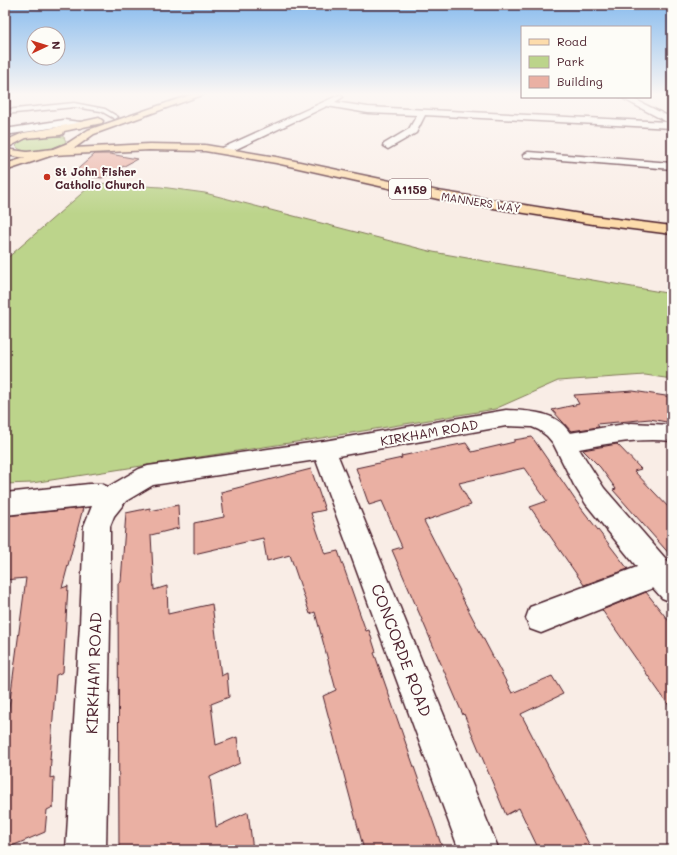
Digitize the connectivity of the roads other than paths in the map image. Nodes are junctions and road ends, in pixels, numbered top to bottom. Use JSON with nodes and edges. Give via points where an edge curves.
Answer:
{"nodes":[{"id":1,"x":40,"y":134,"type":"edge"},
{"id":2,"x":71,"y":134,"type":"edge"},
{"id":3,"x":90,"y":134,"type":"edge"},
{"id":4,"x":260,"y":134,"type":"edge"},
{"id":5,"x":408,"y":134,"type":"edge"},
{"id":6,"x":22,"y":137,"type":"junction"},
{"id":7,"x":5,"y":138,"type":"edge"},
{"id":8,"x":80,"y":139,"type":"junction"},
{"id":9,"x":5,"y":146,"type":"edge"},
{"id":10,"x":388,"y":146,"type":"dead end"},
{"id":11,"x":149,"y":147,"type":"junction"},
{"id":12,"x":224,"y":151,"type":"junction"},
{"id":13,"x":5,"y":152,"type":"edge"},
{"id":14,"x":52,"y":153,"type":"junction"},
{"id":15,"x":528,"y":155,"type":"dead end"},
{"id":16,"x":672,"y":166,"type":"edge"},
{"id":17,"x":5,"y":168,"type":"edge"},
{"id":18,"x":672,"y":230,"type":"edge"},
{"id":19,"x":672,"y":433,"type":"edge"},
{"id":20,"x":564,"y":443,"type":"junction"},
{"id":21,"x":324,"y":450,"type":"junction"},
{"id":22,"x":111,"y":500,"type":"junction"},
{"id":23,"x":5,"y":504,"type":"edge"},
{"id":24,"x":665,"y":580,"type":"edge"},
{"id":25,"x":541,"y":618,"type":"dead end"},
{"id":26,"x":86,"y":850,"type":"edge"},
{"id":27,"x":479,"y":850,"type":"edge"}],
"edges":[{"from":1,"to":6,"type":"main road"},
{"from":2,"to":8,"type":"main road","name":"MANNERS WAY"},
{"from":3,"to":8,"type":"main road"},
{"from":4,"to":12,"type":"street"},
{"from":5,"to":10,"type":"street"},
{"from":6,"to":7,"type":"main road"},
{"from":6,"to":9,"type":"main road"},
{"from":8,"to":11,"type":"main road","name":"MANNERS WAY","number":"A1159"},
{"from":8,"to":14,"type":"main road"},
{"from":11,"to":12,"type":"main road","name":"MANNERS WAY","number":"A1159"},
{"from":11,"to":14,"type":"main road","name":"MANNERS WAY","number":"A1159"},
{"from":12,"to":18,"type":"main road","name":"MANNERS WAY","number":"A1159","via":[[438,195]]},
{"from":13,"to":14,"type":"main road","via":[[26,155]]},
{"from":14,"to":17,"type":"main road","number":"A1159"},
{"from":15,"to":16,"type":"street"},
{"from":19,"to":20,"type":"street","via":[[628,431]]},
{"from":20,"to":21,"type":"street","name":"KIRKHAM ROAD","via":[[547,424],[534,419],[506,418]]},
{"from":20,"to":24,"type":"street","name":"KIRKHAM ROAD","via":[[596,496]]},
{"from":21,"to":22,"type":"street","name":"KIRKHAM ROAD","via":[[148,476],[130,485]]},
{"from":21,"to":27,"type":"street","name":"CONCORDE ROAD"},
{"from":22,"to":23,"type":"street","via":[[101,495],[89,495]]},
{"from":22,"to":26,"type":"street","name":"KIRKHAM ROAD","via":[[103,510],[97,526]]},
{"from":24,"to":25,"type":"street"}]}
